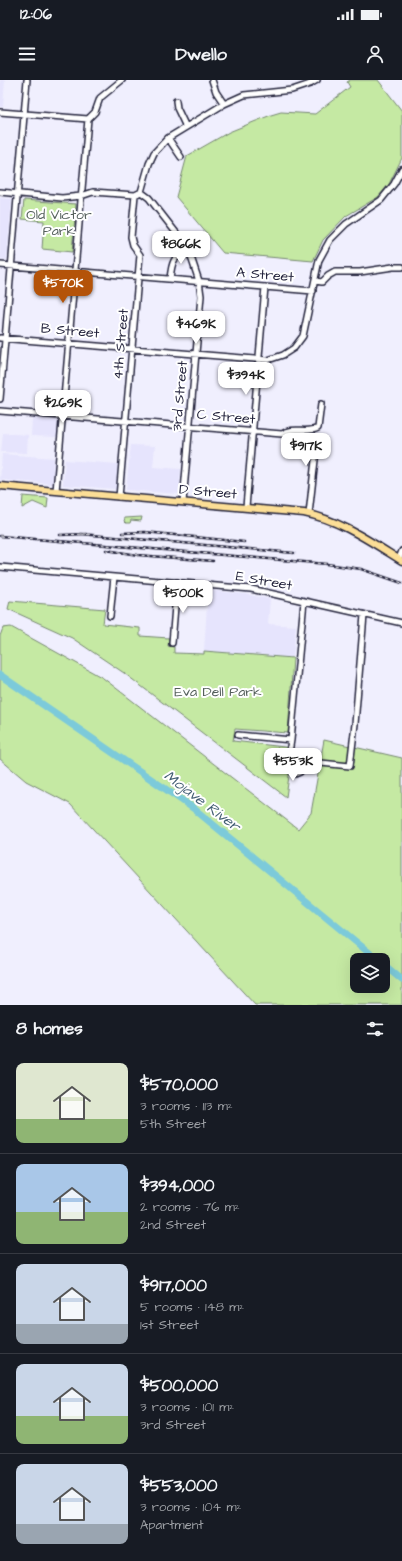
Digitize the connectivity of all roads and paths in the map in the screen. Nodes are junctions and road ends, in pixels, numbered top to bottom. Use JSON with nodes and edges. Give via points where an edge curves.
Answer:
{"nodes":[{"id":1,"x":27,"y":80,"type":"edge"},
{"id":2,"x":122,"y":80,"type":"edge"},
{"id":3,"x":212,"y":80,"type":"edge"},
{"id":4,"x":317,"y":80,"type":"edge"},
{"id":5,"x":176,"y":101,"type":"dead end"},
{"id":6,"x":224,"y":104,"type":"junction"},
{"id":7,"x":0,"y":112,"type":"edge"},
{"id":8,"x":25,"y":113,"type":"junction"},
{"id":9,"x":88,"y":119,"type":"junction"},
{"id":10,"x":186,"y":127,"type":"junction"},
{"id":11,"x":168,"y":138,"type":"junction"},
{"id":12,"x":181,"y":157,"type":"dead end"},
{"id":13,"x":402,"y":169,"type":"edge"},
{"id":14,"x":0,"y":192,"type":"edge"},
{"id":15,"x":141,"y":192,"type":"junction"},
{"id":16,"x":18,"y":194,"type":"junction"},
{"id":17,"x":135,"y":195,"type":"junction"},
{"id":18,"x":81,"y":196,"type":"junction"},
{"id":19,"x":188,"y":248,"type":"junction"},
{"id":20,"x":0,"y":265,"type":"edge"},
{"id":21,"x":12,"y":266,"type":"junction"},
{"id":22,"x":402,"y":267,"type":"edge"},
{"id":23,"x":75,"y":271,"type":"junction"},
{"id":24,"x":138,"y":277,"type":"junction"},
{"id":25,"x":170,"y":279,"type":"junction"},
{"id":26,"x":315,"y":281,"type":"junction"},
{"id":27,"x":199,"y":282,"type":"junction"},
{"id":28,"x":265,"y":287,"type":"junction"},
{"id":29,"x":313,"y":291,"type":"junction"},
{"id":30,"x":3,"y":338,"type":"edge"},
{"id":31,"x":69,"y":343,"type":"junction"},
{"id":32,"x":132,"y":349,"type":"junction"},
{"id":33,"x":196,"y":354,"type":"junction"},
{"id":34,"x":258,"y":359,"type":"junction"},
{"id":35,"x":0,"y":399,"type":"edge"},
{"id":36,"x":321,"y":404,"type":"dead end"},
{"id":37,"x":0,"y":411,"type":"edge"},
{"id":38,"x":62,"y":416,"type":"junction"},
{"id":39,"x":127,"y":421,"type":"junction"},
{"id":40,"x":190,"y":426,"type":"junction"},
{"id":41,"x":252,"y":431,"type":"junction"},
{"id":42,"x":282,"y":434,"type":"junction"},
{"id":43,"x":0,"y":486,"type":"edge"},
{"id":44,"x":56,"y":491,"type":"junction"},
{"id":45,"x":119,"y":497,"type":"junction"},
{"id":46,"x":183,"y":502,"type":"junction"},
{"id":47,"x":246,"y":507,"type":"junction"},
{"id":48,"x":309,"y":514,"type":"junction"},
{"id":49,"x":402,"y":551,"type":"edge"},
{"id":50,"x":401,"y":560,"type":"edge"},
{"id":51,"x":0,"y":567,"type":"edge"},
{"id":52,"x":114,"y":577,"type":"junction"},
{"id":53,"x":177,"y":582,"type":"junction"},
{"id":54,"x":304,"y":601,"type":"junction"},
{"id":55,"x":364,"y":615,"type":"junction"},
{"id":56,"x":110,"y":616,"type":"dead end"},
{"id":57,"x":402,"y":623,"type":"edge"},
{"id":58,"x":172,"y":643,"type":"dead end"},
{"id":59,"x":238,"y":735,"type":"dead end"},
{"id":60,"x":291,"y":740,"type":"junction"},
{"id":61,"x":289,"y":752,"type":"junction"},
{"id":62,"x":302,"y":764,"type":"junction"}],
"edges":[{"from":1,"to":8,"type":"street"},
{"from":2,"to":9,"type":"street","via":[[100,98],[96,112]]},
{"from":3,"to":6,"type":"street"},
{"from":4,"to":6,"type":"street","via":[[292,90],[244,95]]},
{"from":5,"to":10,"type":"street","via":[[176,108]]},
{"from":6,"to":10,"type":"street"},
{"from":7,"to":8,"type":"street"},
{"from":8,"to":9,"type":"street"},
{"from":8,"to":16,"type":"street"},
{"from":9,"to":18,"type":"street"},
{"from":10,"to":11,"type":"street"},
{"from":11,"to":12,"type":"street"},
{"from":11,"to":15,"type":"street","via":[[154,153]]},
{"from":13,"to":26,"type":"street","name":"B Street","via":[[381,200],[346,224],[330,240],[319,260]]},
{"from":14,"to":16,"type":"street"},
{"from":15,"to":17,"type":"street"},
{"from":15,"to":19,"type":"street","name":"3rd Street","via":[[149,198]]},
{"from":16,"to":18,"type":"street","via":[[62,198]]},
{"from":16,"to":21,"type":"street"},
{"from":17,"to":18,"type":"street","via":[[93,192]]},
{"from":17,"to":24,"type":"street","name":"4th Street","via":[[131,237],[140,255]]},
{"from":18,"to":23,"type":"street"},
{"from":19,"to":25,"type":"street","via":[[175,258],[171,266]]},
{"from":19,"to":27,"type":"street","name":"3rd Street"},
{"from":20,"to":21,"type":"street","name":"A Street"},
{"from":21,"to":23,"type":"street","name":"A Street"},
{"from":21,"to":30,"type":"street"},
{"from":22,"to":26,"type":"street","via":[[335,272],[322,282]]},
{"from":23,"to":24,"type":"street","name":"A Street"},
{"from":23,"to":31,"type":"street"},
{"from":24,"to":25,"type":"street","name":"A Street"},
{"from":24,"to":32,"type":"street","name":"4th Street"},
{"from":25,"to":27,"type":"street","name":"A Street"},
{"from":26,"to":29,"type":"street","name":"B Street"},
{"from":27,"to":28,"type":"street","name":"A Street"},
{"from":27,"to":33,"type":"street","name":"3rd Street","via":[[201,296]]},
{"from":28,"to":29,"type":"street","name":"A Street"},
{"from":28,"to":34,"type":"street"},
{"from":29,"to":34,"type":"street","name":"B Street","via":[[303,336],[294,348],[268,360]]},
{"from":30,"to":31,"type":"street","name":"B Street"},
{"from":30,"to":35,"type":"street"},
{"from":31,"to":32,"type":"street","name":"B Street"},
{"from":31,"to":38,"type":"street"},
{"from":32,"to":33,"type":"street","name":"B Street"},
{"from":32,"to":39,"type":"street","name":"4th Street"},
{"from":33,"to":34,"type":"street","name":"B Street"},
{"from":33,"to":40,"type":"street","name":"3rd Street"},
{"from":34,"to":41,"type":"street"},
{"from":36,"to":42,"type":"street","via":[[318,428],[312,431],[287,430]]},
{"from":37,"to":38,"type":"street","name":"C Street"},
{"from":38,"to":39,"type":"street","name":"C Street"},
{"from":38,"to":44,"type":"street"},
{"from":39,"to":40,"type":"street","name":"C Street"},
{"from":39,"to":45,"type":"street","name":"4th Street"},
{"from":40,"to":41,"type":"street","name":"C Street"},
{"from":40,"to":46,"type":"street","name":"3rd Street"},
{"from":41,"to":42,"type":"street","name":"C Street"},
{"from":41,"to":47,"type":"street"},
{"from":42,"to":48,"type":"street","via":[[317,442]]},
{"from":43,"to":44,"type":"main road","name":"D Street"},
{"from":44,"to":45,"type":"main road","name":"D Street"},
{"from":45,"to":46,"type":"main road","name":"D Street"},
{"from":46,"to":47,"type":"main road","name":"D Street"},
{"from":47,"to":48,"type":"main road","name":"D Street"},
{"from":48,"to":50,"type":"main road","name":"D Street","via":[[343,526]]},
{"from":49,"to":50,"type":"street"},
{"from":51,"to":52,"type":"street","name":"E Street"},
{"from":52,"to":53,"type":"street","name":"E Street"},
{"from":52,"to":56,"type":"street"},
{"from":53,"to":54,"type":"street","name":"E Street","via":[[251,589]]},
{"from":53,"to":58,"type":"street"},
{"from":54,"to":55,"type":"street","name":"E Street"},
{"from":54,"to":60,"type":"street"},
{"from":55,"to":57,"type":"street","name":"E Street"},
{"from":55,"to":62,"type":"street","via":[[350,766],[311,762]]},
{"from":59,"to":60,"type":"street"},
{"from":60,"to":61,"type":"street"},
{"from":61,"to":62,"type":"street","via":[[296,755]]},
{"from":61,"to":62,"type":"street","via":[[289,770],[292,773],[300,772]]}]}
